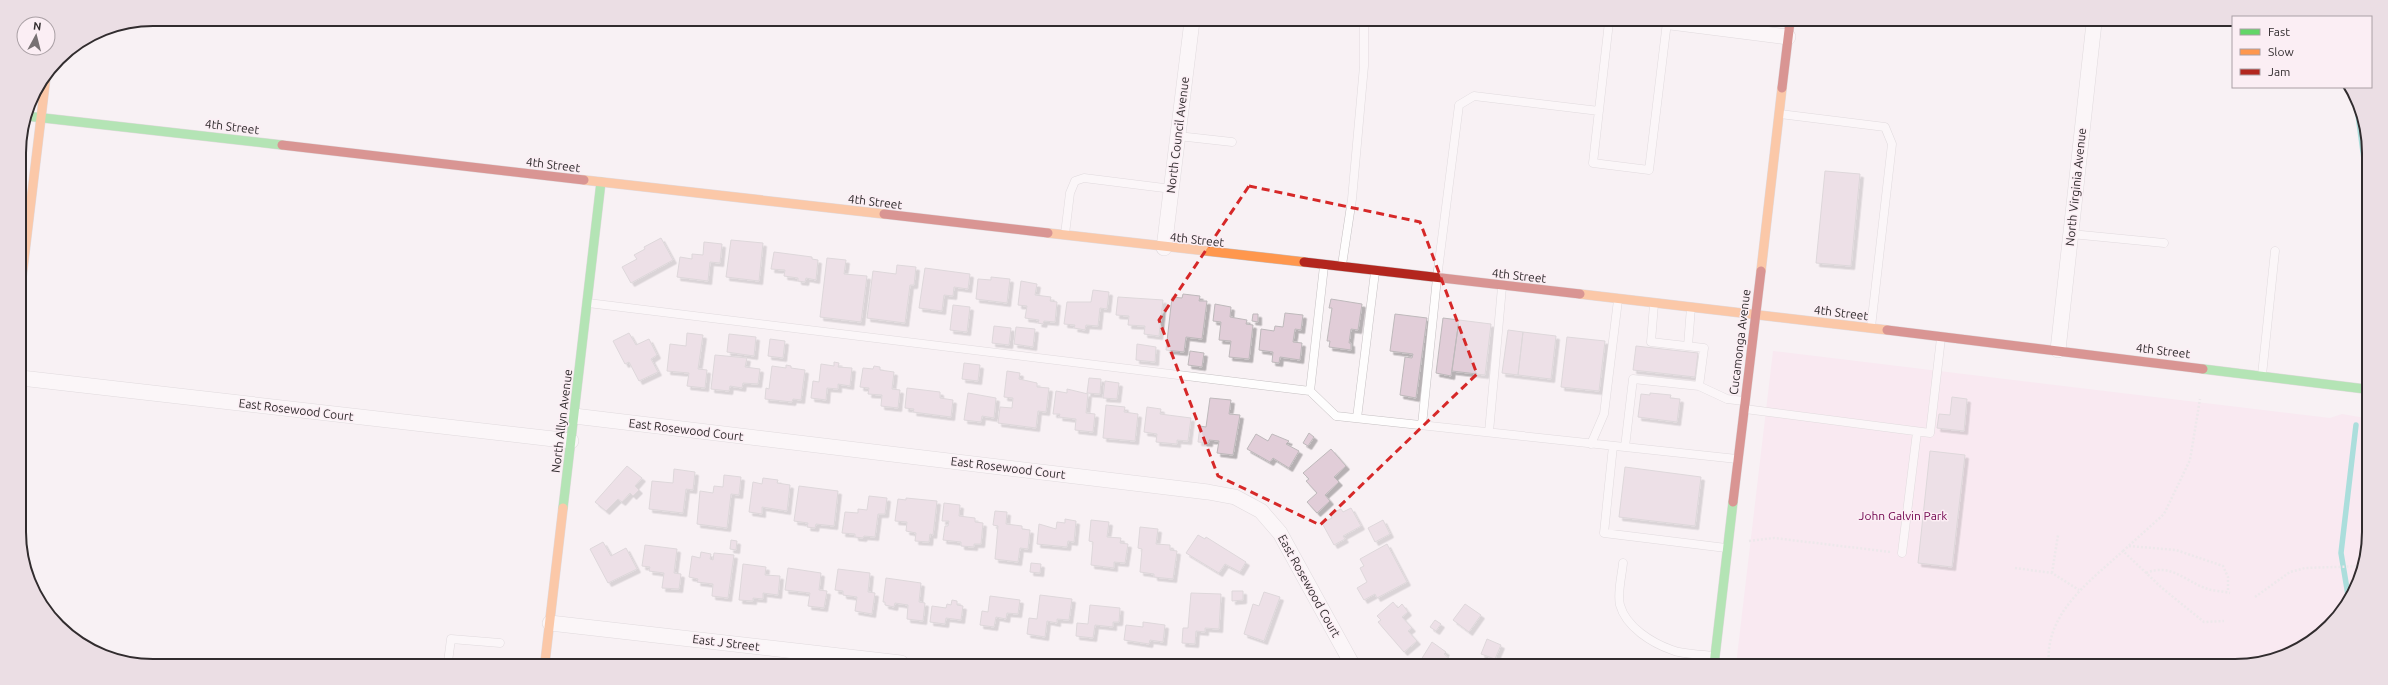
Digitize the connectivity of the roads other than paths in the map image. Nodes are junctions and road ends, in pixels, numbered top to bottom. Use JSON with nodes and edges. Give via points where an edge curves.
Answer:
{"nodes":[{"id":1,"x":1191,"y":26,"type":"edge"},
{"id":2,"x":1364,"y":26,"type":"edge"},
{"id":3,"x":1609,"y":26,"type":"edge"},
{"id":4,"x":1667,"y":26,"type":"edge"},
{"id":5,"x":1730,"y":26,"type":"edge"},
{"id":6,"x":2094,"y":26,"type":"edge"},
{"id":7,"x":1789,"y":30,"type":"edge"},
{"id":8,"x":45,"y":86,"type":"edge"},
{"id":9,"x":1599,"y":110,"type":"junction"},
{"id":10,"x":1779,"y":114,"type":"junction"},
{"id":11,"x":31,"y":117,"type":"edge"},
{"id":12,"x":41,"y":118,"type":"junction"},
{"id":13,"x":1178,"y":136,"type":"junction"},
{"id":14,"x":1232,"y":142,"type":"dead end"},
{"id":15,"x":602,"y":182,"type":"junction"},
{"id":16,"x":1172,"y":189,"type":"junction"},
{"id":17,"x":2071,"y":234,"type":"junction"},
{"id":18,"x":1064,"y":236,"type":"junction"},
{"id":19,"x":26,"y":243,"type":"edge"},
{"id":20,"x":2164,"y":243,"type":"dead end"},
{"id":21,"x":1164,"y":248,"type":"junction"},
{"id":22,"x":2275,"y":251,"type":"dead end"},
{"id":23,"x":1324,"y":266,"type":"junction"},
{"id":24,"x":1342,"y":268,"type":"junction"},
{"id":25,"x":1375,"y":272,"type":"junction"},
{"id":26,"x":1437,"y":278,"type":"junction"},
{"id":27,"x":1502,"y":286,"type":"junction"},
{"id":28,"x":1618,"y":299,"type":"junction"},
{"id":29,"x":587,"y":303,"type":"junction"},
{"id":30,"x":1655,"y":303,"type":"junction"},
{"id":31,"x":1691,"y":307,"type":"junction"},
{"id":32,"x":1755,"y":315,"type":"junction"},
{"id":33,"x":1870,"y":328,"type":"junction"},
{"id":34,"x":1941,"y":336,"type":"junction"},
{"id":35,"x":1688,"y":346,"type":"junction"},
{"id":36,"x":2058,"y":350,"type":"junction"},
{"id":37,"x":2262,"y":375,"type":"junction"},
{"id":38,"x":26,"y":379,"type":"edge"},
{"id":39,"x":1699,"y":386,"type":"junction"},
{"id":40,"x":2362,"y":388,"type":"edge"},
{"id":41,"x":1310,"y":390,"type":"junction"},
{"id":42,"x":1744,"y":405,"type":"junction"},
{"id":43,"x":574,"y":416,"type":"junction"},
{"id":44,"x":1357,"y":418,"type":"junction"},
{"id":45,"x":1422,"y":425,"type":"junction"},
{"id":46,"x":1489,"y":432,"type":"junction"},
{"id":47,"x":1917,"y":432,"type":"junction"},
{"id":48,"x":571,"y":441,"type":"junction"},
{"id":49,"x":1591,"y":444,"type":"junction"},
{"id":50,"x":1614,"y":446,"type":"junction"},
{"id":51,"x":1625,"y":447,"type":"junction"},
{"id":52,"x":1738,"y":459,"type":"junction"},
{"id":53,"x":1728,"y":548,"type":"junction"},
{"id":54,"x":1902,"y":553,"type":"road end"},
{"id":55,"x":1623,"y":562,"type":"dead end"},
{"id":56,"x":550,"y":623,"type":"junction"},
{"id":57,"x":500,"y":644,"type":"dead end"},
{"id":58,"x":448,"y":659,"type":"edge"},
{"id":59,"x":546,"y":659,"type":"edge"},
{"id":60,"x":866,"y":659,"type":"edge"},
{"id":61,"x":1349,"y":659,"type":"edge"},
{"id":62,"x":1710,"y":659,"type":"edge"},
{"id":63,"x":1715,"y":659,"type":"edge"}],
"edges":[{"from":1,"to":13,"type":"street","name":"North Council Avenue"},
{"from":2,"to":24,"type":"lane","via":[[1364,66],[1352,199]]},
{"from":3,"to":9,"type":"lane"},
{"from":4,"to":9,"type":"lane","via":[[1649,170],[1593,163]]},
{"from":5,"to":7,"type":"street"},
{"from":6,"to":17,"type":"street","name":"North Virginia Avenue"},
{"from":7,"to":10,"type":"main road","name":"Cucamonga Avenue"},
{"from":8,"to":12,"type":"main road"},
{"from":9,"to":26,"type":"lane","via":[[1474,96],[1459,105]]},
{"from":10,"to":32,"type":"main road","name":"Cucamonga Avenue"},
{"from":10,"to":33,"type":"lane","via":[[1885,127],[1892,144]]},
{"from":11,"to":12,"type":"main road","name":"4th Street"},
{"from":12,"to":15,"type":"main road","name":"4th Street"},
{"from":12,"to":19,"type":"main road"},
{"from":13,"to":14,"type":"lane"},
{"from":13,"to":16,"type":"street","name":"North Council Avenue"},
{"from":15,"to":18,"type":"main road","name":"4th Street"},
{"from":15,"to":29,"type":"main road","name":"North Allyn Avenue"},
{"from":16,"to":18,"type":"lane","via":[[1084,178],[1075,181],[1070,193]]},
{"from":16,"to":21,"type":"street","name":"North Council Avenue"},
{"from":17,"to":20,"type":"lane"},
{"from":17,"to":36,"type":"street","name":"North Virginia Avenue"},
{"from":18,"to":21,"type":"main road","name":"4th Street"},
{"from":21,"to":23,"type":"main road","name":"4th Street"},
{"from":22,"to":37,"type":"lane"},
{"from":23,"to":24,"type":"main road","name":"4th Street"},
{"from":23,"to":41,"type":"lane"},
{"from":24,"to":25,"type":"main road","name":"4th Street"},
{"from":25,"to":26,"type":"main road","name":"4th Street"},
{"from":25,"to":44,"type":"lane"},
{"from":26,"to":27,"type":"main road","name":"4th Street"},
{"from":26,"to":45,"type":"lane"},
{"from":27,"to":28,"type":"main road","name":"4th Street"},
{"from":27,"to":46,"type":"lane"},
{"from":28,"to":30,"type":"main road","name":"4th Street"},
{"from":28,"to":49,"type":"lane","via":[[1604,414]]},
{"from":29,"to":41,"type":"lane"},
{"from":29,"to":43,"type":"main road","name":"North Allyn Avenue"},
{"from":30,"to":31,"type":"main road","name":"4th Street"},
{"from":30,"to":35,"type":"lane","via":[[1651,342]]},
{"from":31,"to":32,"type":"main road","name":"4th Street"},
{"from":31,"to":35,"type":"lane"},
{"from":32,"to":33,"type":"main road","name":"4th Street"},
{"from":32,"to":42,"type":"main road","name":"Cucamonga Avenue"},
{"from":33,"to":34,"type":"main road","name":"4th Street"},
{"from":34,"to":36,"type":"main road","name":"4th Street"},
{"from":34,"to":47,"type":"lane","via":[[1930,433]]},
{"from":35,"to":39,"type":"lane","via":[[1704,348]]},
{"from":36,"to":37,"type":"main road","name":"4th Street"},
{"from":37,"to":40,"type":"main road","name":"4th Street"},
{"from":38,"to":48,"type":"street","name":"East Rosewood Court"},
{"from":39,"to":42,"type":"lane"},
{"from":39,"to":51,"type":"lane","via":[[1633,379]]},
{"from":41,"to":44,"type":"lane","via":[[1336,416]]},
{"from":42,"to":47,"type":"lane"},
{"from":42,"to":52,"type":"main road","name":"Cucamonga Avenue"},
{"from":43,"to":48,"type":"main road","name":"North Allyn Avenue"},
{"from":43,"to":61,"type":"street","name":"East Rosewood Court","via":[[1235,497],[1261,511],[1280,533]]},
{"from":44,"to":45,"type":"lane"},
{"from":45,"to":46,"type":"lane"},
{"from":46,"to":49,"type":"lane"},
{"from":47,"to":54,"type":"lane"},
{"from":48,"to":56,"type":"main road","name":"North Allyn Avenue"},
{"from":49,"to":50,"type":"lane"},
{"from":50,"to":51,"type":"lane"},
{"from":50,"to":53,"type":"lane","via":[[1604,533]]},
{"from":51,"to":52,"type":"lane"},
{"from":52,"to":53,"type":"main road","name":"Cucamonga Avenue"},
{"from":53,"to":63,"type":"main road","name":"Cucamonga Avenue"},
{"from":55,"to":62,"type":"lane","via":[[1619,604],[1624,616],[1634,628],[1673,651]]},
{"from":56,"to":59,"type":"main road","name":"North Allyn Avenue"},
{"from":56,"to":60,"type":"street","name":"East J Street"},
{"from":57,"to":58,"type":"lane","via":[[451,639]]}]}
